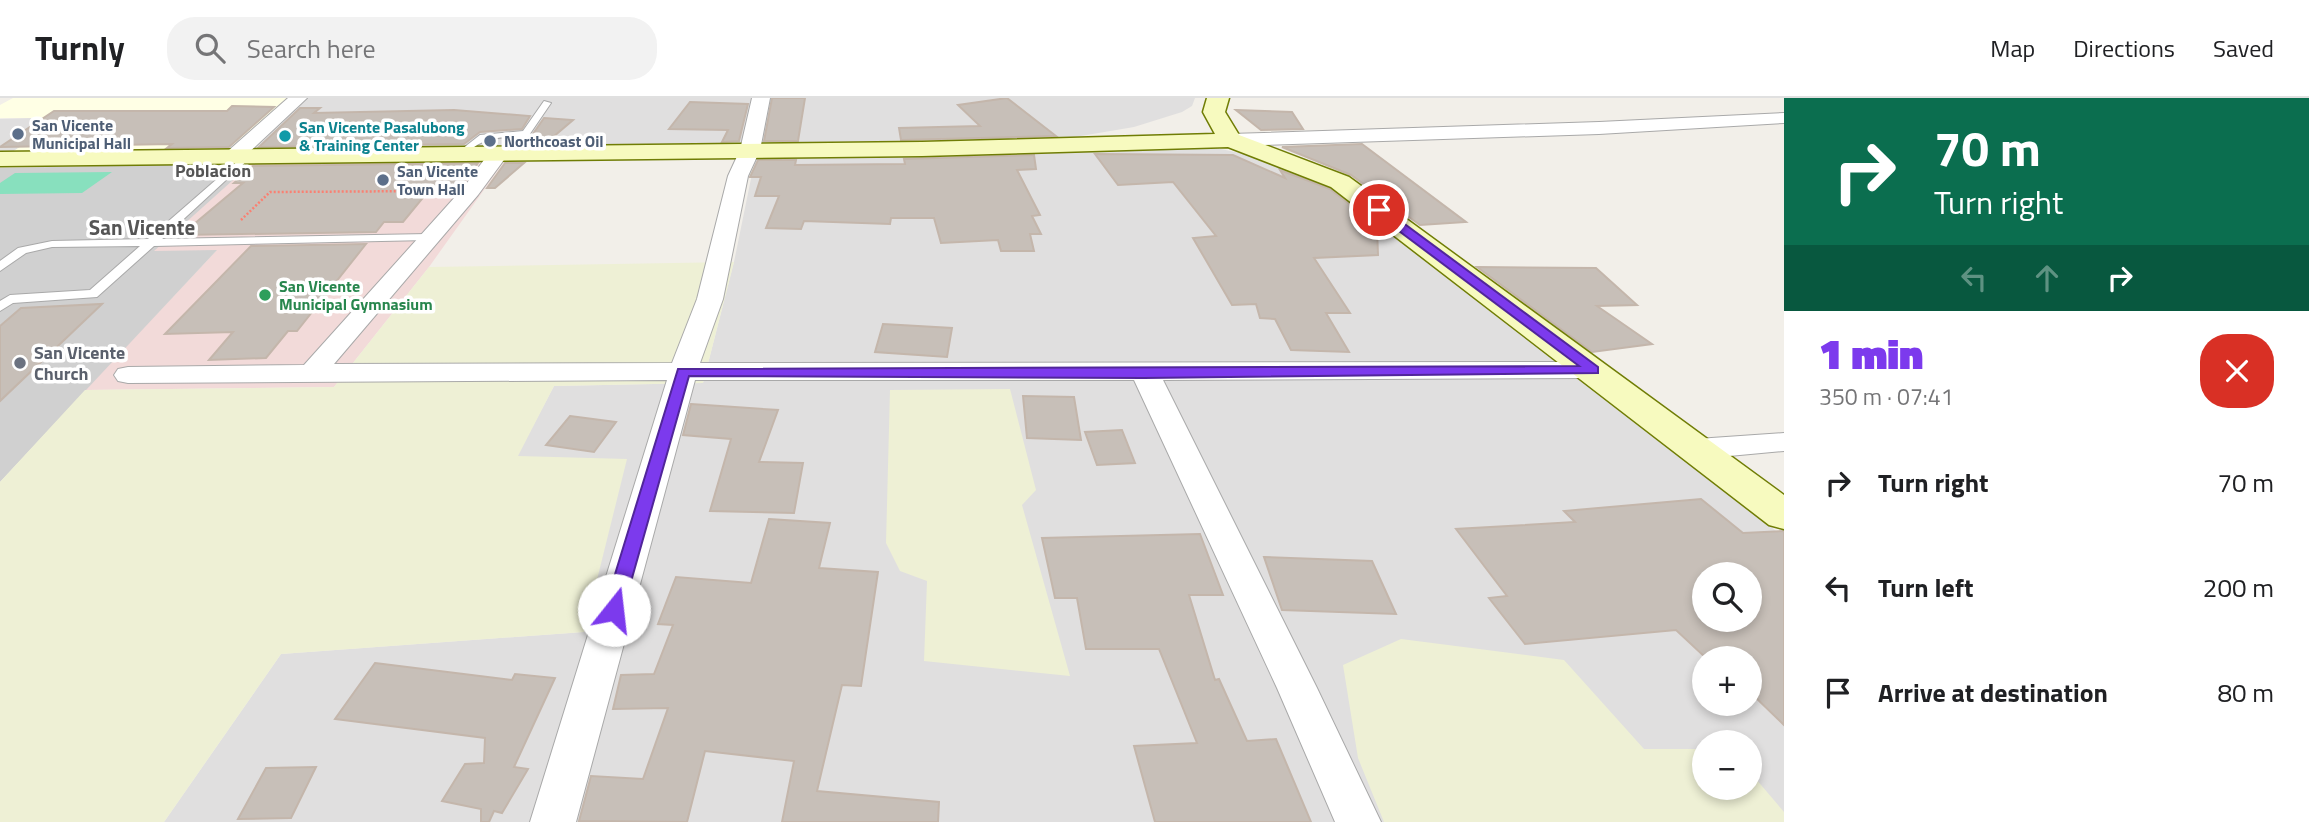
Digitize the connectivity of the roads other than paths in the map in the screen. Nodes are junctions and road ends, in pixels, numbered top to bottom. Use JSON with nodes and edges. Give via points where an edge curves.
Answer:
{"nodes":[{"id":1,"x":298,"y":98,"type":"edge"},
{"id":2,"x":761,"y":98,"type":"edge"},
{"id":3,"x":547,"y":103,"type":"dead end"},
{"id":4,"x":1216,"y":105,"type":"edge"},
{"id":5,"x":1784,"y":118,"type":"edge"},
{"id":6,"x":1230,"y":140,"type":"junction"},
{"id":7,"x":1140,"y":144,"type":"junction"},
{"id":8,"x":512,"y":147,"type":"junction"},
{"id":9,"x":750,"y":150,"type":"junction"},
{"id":10,"x":462,"y":153,"type":"junction"},
{"id":11,"x":241,"y":155,"type":"junction"},
{"id":12,"x":0,"y":159,"type":"edge"},
{"id":13,"x":428,"y":237,"type":"junction"},
{"id":14,"x":148,"y":242,"type":"junction"},
{"id":15,"x":0,"y":267,"type":"edge"},
{"id":16,"x":0,"y":307,"type":"edge"},
{"id":17,"x":1593,"y":370,"type":"junction"},
{"id":18,"x":313,"y":372,"type":"junction"},
{"id":19,"x":683,"y":372,"type":"junction"},
{"id":20,"x":1144,"y":373,"type":"junction"},
{"id":21,"x":128,"y":375,"type":"dead end"},
{"id":22,"x":1784,"y":442,"type":"edge"},
{"id":23,"x":1697,"y":449,"type":"junction"},
{"id":24,"x":1784,"y":515,"type":"edge"},
{"id":25,"x":552,"y":822,"type":"edge"},
{"id":26,"x":1358,"y":822,"type":"edge"}],
"edges":[{"from":1,"to":11,"type":"street"},
{"from":2,"to":9,"type":"street"},
{"from":3,"to":8,"type":"lane"},
{"from":4,"to":6,"type":"main road"},
{"from":4,"to":7,"type":"main road"},
{"from":5,"to":6,"type":"street"},
{"from":6,"to":7,"type":"main road"},
{"from":6,"to":17,"type":"main road","via":[[1340,183]]},
{"from":7,"to":9,"type":"main road"},
{"from":8,"to":9,"type":"main road"},
{"from":8,"to":10,"type":"main road"},
{"from":8,"to":10,"type":"lane","via":[[482,136]]},
{"from":8,"to":13,"type":"street"},
{"from":9,"to":19,"type":"street","via":[[738,176],[710,299]]},
{"from":10,"to":11,"type":"main road"},
{"from":11,"to":12,"type":"main road"},
{"from":11,"to":14,"type":"lane"},
{"from":13,"to":14,"type":"lane"},
{"from":13,"to":18,"type":"street"},
{"from":14,"to":15,"type":"lane","via":[[45,245],[22,250]]},
{"from":14,"to":16,"type":"lane","via":[[93,294],[10,299]]},
{"from":17,"to":20,"type":"street"},
{"from":17,"to":23,"type":"main road"},
{"from":18,"to":19,"type":"street"},
{"from":18,"to":21,"type":"street"},
{"from":19,"to":20,"type":"street"},
{"from":19,"to":25,"type":"street"},
{"from":20,"to":26,"type":"street"},
{"from":22,"to":23,"type":"street"},
{"from":23,"to":24,"type":"main road"}]}
